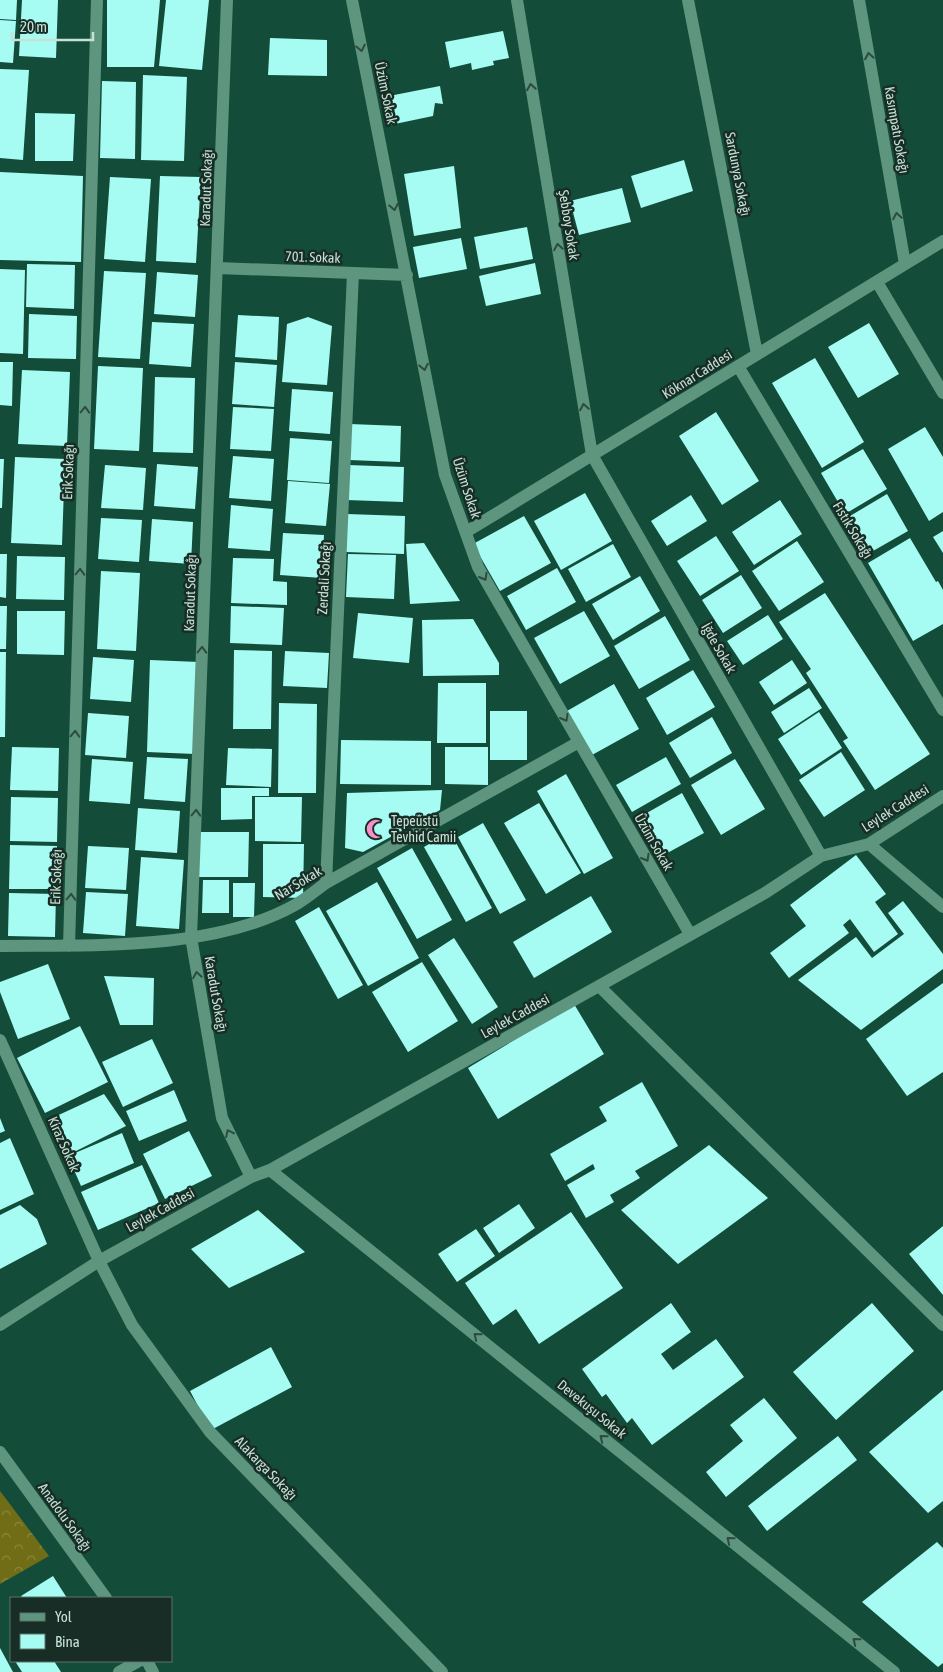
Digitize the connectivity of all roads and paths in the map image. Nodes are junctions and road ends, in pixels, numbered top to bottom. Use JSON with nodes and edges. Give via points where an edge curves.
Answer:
{"nodes":[{"id":1,"x":97,"y":0,"type":"edge"},
{"id":2,"x":227,"y":0,"type":"edge"},
{"id":3,"x":352,"y":0,"type":"edge"},
{"id":4,"x":517,"y":0,"type":"edge"},
{"id":5,"x":688,"y":0,"type":"edge"},
{"id":6,"x":859,"y":0,"type":"edge"},
{"id":7,"x":943,"y":241,"type":"edge"},
{"id":8,"x":905,"y":264,"type":"junction"},
{"id":9,"x":218,"y":268,"type":"junction"},
{"id":10,"x":353,"y":273,"type":"junction"},
{"id":11,"x":407,"y":275,"type":"junction"},
{"id":12,"x":876,"y":282,"type":"junction"},
{"id":13,"x":757,"y":354,"type":"junction"},
{"id":14,"x":738,"y":366,"type":"junction"},
{"id":15,"x":943,"y":393,"type":"edge"},
{"id":16,"x":592,"y":456,"type":"junction"},
{"id":17,"x":466,"y":532,"type":"junction"},
{"id":18,"x":943,"y":710,"type":"edge"},
{"id":19,"x":580,"y":742,"type":"junction"},
{"id":20,"x":943,"y":796,"type":"edge"},
{"id":21,"x":869,"y":844,"type":"junction"},
{"id":22,"x":821,"y":856,"type":"junction"},
{"id":23,"x":326,"y":883,"type":"junction"},
{"id":24,"x":943,"y":907,"type":"edge"},
{"id":25,"x":690,"y":934,"type":"junction"},
{"id":26,"x":191,"y":936,"type":"junction"},
{"id":27,"x":0,"y":946,"type":"edge"},
{"id":28,"x":69,"y":946,"type":"junction"},
{"id":29,"x":599,"y":986,"type":"junction"},
{"id":30,"x":0,"y":1040,"type":"edge"},
{"id":31,"x":270,"y":1170,"type":"junction"},
{"id":32,"x":251,"y":1177,"type":"junction"},
{"id":33,"x":100,"y":1261,"type":"junction"},
{"id":34,"x":0,"y":1325,"type":"edge"},
{"id":35,"x":943,"y":1325,"type":"edge"},
{"id":36,"x":0,"y":1452,"type":"edge"},
{"id":37,"x":105,"y":1597,"type":"edge"},
{"id":38,"x":138,"y":1662,"type":"edge"},
{"id":39,"x":119,"y":1672,"type":"edge"},
{"id":40,"x":442,"y":1672,"type":"edge"},
{"id":41,"x":894,"y":1672,"type":"edge"}],
"edges":[{"from":28,"to":1,"type":"street","name":"Erik Sokağı","one_way":true},
{"from":2,"to":9,"type":"street","name":"Karadut Sokağı"},
{"from":3,"to":11,"type":"street","name":"Üzüm Sokak","one_way":true},
{"from":16,"to":4,"type":"street","name":"Şebboy Sokak","one_way":true},
{"from":5,"to":13,"type":"street","name":"Sardunya Sokağı"},
{"from":8,"to":6,"type":"street","name":"Kasımpatı Sokağı","one_way":true},
{"from":7,"to":8,"type":"street","name":"Köknar Caddesi"},
{"from":8,"to":12,"type":"street","name":"Köknar Caddesi"},
{"from":9,"to":10,"type":"street","name":"701. Sokak"},
{"from":26,"to":9,"type":"street","name":"Karadut Sokağı","one_way":true},
{"from":10,"to":11,"type":"street","name":"701. Sokak"},
{"from":10,"to":23,"type":"street","name":"Zerdali Sokağı"},
{"from":11,"to":17,"type":"street","name":"Üzüm Sokak","one_way":true,"via":[[445,475]]},
{"from":12,"to":13,"type":"street","name":"Köknar Caddesi"},
{"from":12,"to":15,"type":"street"},
{"from":13,"to":14,"type":"street","name":"Köknar Caddesi"},
{"from":14,"to":16,"type":"street","name":"Köknar Caddesi"},
{"from":14,"to":18,"type":"street","name":"Fıstık Sokağı"},
{"from":16,"to":17,"type":"street","name":"Köknar Caddesi"},
{"from":16,"to":22,"type":"street","name":"İğde Sokak"},
{"from":17,"to":19,"type":"street","name":"Üzüm Sokak","one_way":true,"via":[[478,567]]},
{"from":19,"to":23,"type":"street","name":"Nar Sokak"},
{"from":19,"to":25,"type":"street","name":"Üzüm Sokak","one_way":true},
{"from":20,"to":21,"type":"street","name":"Leylek Caddesi"},
{"from":21,"to":22,"type":"street","name":"Leylek Caddesi"},
{"from":21,"to":24,"type":"street"},
{"from":22,"to":25,"type":"street","name":"Leylek Caddesi","via":[[764,893]]},
{"from":23,"to":26,"type":"street","name":"Nar Sokak","via":[[294,905],[239,928]]},
{"from":25,"to":29,"type":"street","name":"Leylek Caddesi"},
{"from":26,"to":28,"type":"street","name":"Nar Sokak","via":[[118,945]]},
{"from":32,"to":26,"type":"street","name":"Karadut Sokağı","one_way":true,"via":[[222,1118]]},
{"from":27,"to":28,"type":"street","name":"Nar Sokak"},
{"from":29,"to":31,"type":"street","name":"Leylek Caddesi"},
{"from":29,"to":35,"type":"street"},
{"from":30,"to":33,"type":"street","name":"Kiraz Sokak"},
{"from":31,"to":32,"type":"street","name":"Leylek Caddesi"},
{"from":41,"to":31,"type":"street","name":"Devekuşu Sokak","one_way":true},
{"from":32,"to":33,"type":"street","name":"Leylek Caddesi"},
{"from":33,"to":34,"type":"street","name":"Leylek Caddesi"},
{"from":33,"to":40,"type":"street","name":"Alakarga Sokağı","via":[[132,1325],[210,1432]]},
{"from":36,"to":37,"type":"street","name":"Anadolu Sokağı"},
{"from":38,"to":39,"type":"street"}]}
